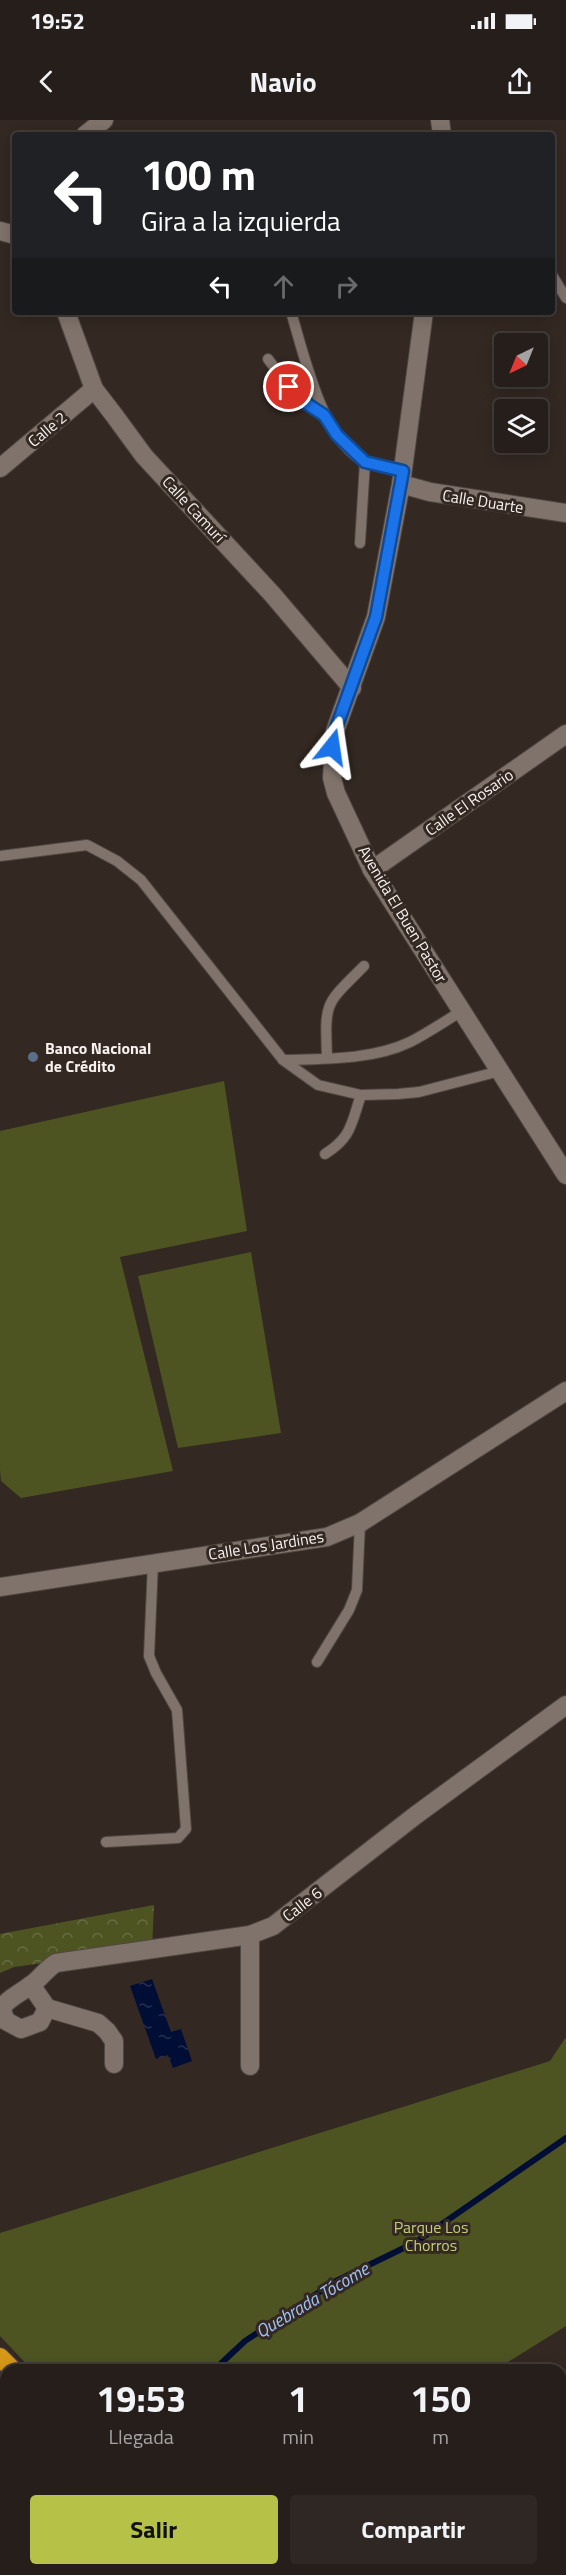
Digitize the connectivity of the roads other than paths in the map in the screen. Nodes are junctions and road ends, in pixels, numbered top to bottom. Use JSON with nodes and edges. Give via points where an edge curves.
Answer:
{"nodes":[{"id":1,"x":104,"y":120,"type":"edge"},
{"id":2,"x":89,"y":132,"type":"edge"},
{"id":3,"x":555,"y":280,"type":"edge"},
{"id":4,"x":566,"y":298,"type":"edge"},
{"id":5,"x":67,"y":315,"type":"edge"},
{"id":6,"x":292,"y":315,"type":"edge"},
{"id":7,"x":424,"y":315,"type":"edge"},
{"id":8,"x":268,"y":359,"type":"dead end"},
{"id":9,"x":94,"y":389,"type":"junction"},
{"id":10,"x":324,"y":415,"type":"junction"},
{"id":11,"x":365,"y":462,"type":"junction"},
{"id":12,"x":0,"y":468,"type":"edge"},
{"id":13,"x":402,"y":478,"type":"junction"},
{"id":14,"x":566,"y":513,"type":"edge"},
{"id":15,"x":360,"y":543,"type":"dead end"},
{"id":16,"x":352,"y":688,"type":"junction"},
{"id":17,"x":566,"y":734,"type":"edge"},
{"id":18,"x":0,"y":856,"type":"edge"},
{"id":19,"x":372,"y":870,"type":"junction"},
{"id":20,"x":364,"y":966,"type":"dead end"},
{"id":21,"x":462,"y":1011,"type":"junction"},
{"id":22,"x":327,"y":1058,"type":"junction"},
{"id":23,"x":283,"y":1060,"type":"junction"},
{"id":24,"x":500,"y":1071,"type":"junction"},
{"id":25,"x":362,"y":1095,"type":"junction"},
{"id":26,"x":325,"y":1154,"type":"dead end"},
{"id":27,"x":566,"y":1175,"type":"edge"},
{"id":28,"x":566,"y":1391,"type":"edge"},
{"id":29,"x":360,"y":1523,"type":"junction"},
{"id":30,"x":153,"y":1562,"type":"junction"},
{"id":31,"x":0,"y":1587,"type":"edge"},
{"id":32,"x":317,"y":1662,"type":"dead end"},
{"id":33,"x":566,"y":1705,"type":"edge"},
{"id":34,"x":105,"y":1842,"type":"dead end"},
{"id":35,"x":250,"y":1935,"type":"junction"},
{"id":36,"x":31,"y":1985,"type":"junction"},
{"id":37,"x":1,"y":2008,"type":"edge"},
{"id":38,"x":46,"y":2008,"type":"junction"},
{"id":39,"x":114,"y":2064,"type":"dead end"},
{"id":40,"x":249,"y":2066,"type":"dead end"}],
"edges":[{"from":1,"to":2,"type":"street"},
{"from":3,"to":4,"type":"lane"},
{"from":5,"to":9,"type":"street","name":"Calle Camurí"},
{"from":6,"to":10,"type":"lane"},
{"from":7,"to":13,"type":"street","name":"Avenida El Buen Pastor"},
{"from":8,"to":10,"type":"lane","via":[[304,402]]},
{"from":9,"to":12,"type":"street","name":"Calle 2"},
{"from":9,"to":16,"type":"street","name":"Calle Camurí","via":[[144,456],[272,594]]},
{"from":10,"to":11,"type":"lane","via":[[337,435]]},
{"from":11,"to":13,"type":"lane"},
{"from":11,"to":15,"type":"lane"},
{"from":13,"to":14,"type":"street","name":"Calle Duarte","via":[[430,492]]},
{"from":13,"to":16,"type":"street","name":"Avenida El Buen Pastor","via":[[376,617]]},
{"from":16,"to":19,"type":"street","name":"Avenida El Buen Pastor","via":[[335,731],[332,778]]},
{"from":17,"to":19,"type":"street","name":"Calle El Rosario"},
{"from":18,"to":23,"type":"lane","via":[[87,846],[117,861],[141,880]]},
{"from":19,"to":21,"type":"street","name":"Avenida El Buen Pastor"},
{"from":20,"to":22,"type":"lane","via":[[330,1000],[325,1014]]},
{"from":21,"to":22,"type":"lane","via":[[408,1043],[371,1053]]},
{"from":21,"to":24,"type":"street","name":"Avenida El Buen Pastor"},
{"from":22,"to":23,"type":"lane"},
{"from":23,"to":25,"type":"lane","via":[[318,1085]]},
{"from":24,"to":25,"type":"lane","via":[[419,1092]]},
{"from":24,"to":27,"type":"street","name":"Avenida El Buen Pastor"},
{"from":25,"to":26,"type":"lane","via":[[343,1143]]},
{"from":28,"to":29,"type":"street","name":"Calle Los Jardines"},
{"from":29,"to":30,"type":"street","name":"Calle Los Jardines","via":[[327,1537]]},
{"from":29,"to":32,"type":"lane","via":[[357,1590]]},
{"from":30,"to":31,"type":"street","name":"Calle Los Jardines"},
{"from":30,"to":34,"type":"lane","via":[[149,1656],[177,1710],[186,1829],[178,1838]]},
{"from":33,"to":35,"type":"street","name":"Calle 6","via":[[273,1926]]},
{"from":35,"to":36,"type":"street","name":"Calle 6","via":[[57,1963]]},
{"from":35,"to":40,"type":"street"},
{"from":36,"to":37,"type":"street","name":"Calle 6","via":[[15,1992]]},
{"from":36,"to":38,"type":"street"},
{"from":37,"to":38,"type":"street","via":[[6,2021],[21,2028],[40,2022]]},
{"from":38,"to":39,"type":"street","via":[[98,2023],[114,2041]]}]}
